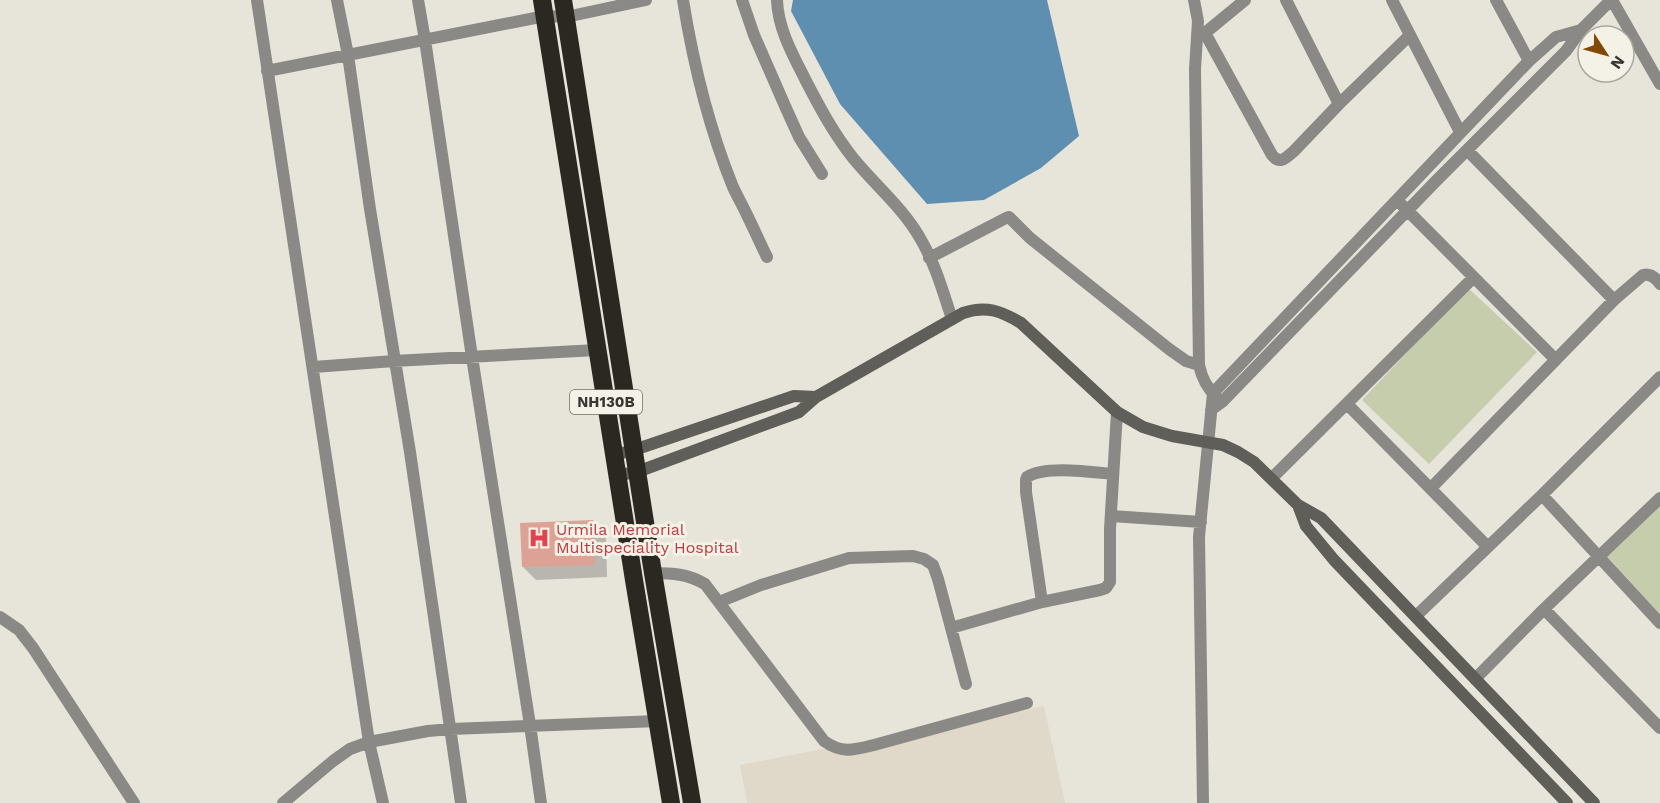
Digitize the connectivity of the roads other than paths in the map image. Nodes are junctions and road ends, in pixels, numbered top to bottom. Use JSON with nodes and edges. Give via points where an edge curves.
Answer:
{"nodes":[{"id":1,"x":257,"y":0,"type":"edge"},
{"id":2,"x":337,"y":0,"type":"edge"},
{"id":3,"x":418,"y":0,"type":"edge"},
{"id":4,"x":646,"y":0,"type":"edge"},
{"id":5,"x":683,"y":0,"type":"edge"},
{"id":6,"x":742,"y":0,"type":"edge"},
{"id":7,"x":777,"y":0,"type":"edge"},
{"id":8,"x":1194,"y":0,"type":"edge"},
{"id":9,"x":1245,"y":0,"type":"edge"},
{"id":10,"x":1286,"y":0,"type":"edge"},
{"id":11,"x":1392,"y":0,"type":"edge"},
{"id":12,"x":1496,"y":0,"type":"edge"},
{"id":13,"x":1611,"y":0,"type":"edge"},
{"id":14,"x":544,"y":8,"type":"edge"},
{"id":15,"x":565,"y":9,"type":"edge"},
{"id":16,"x":1587,"y":24,"type":"edge"},
{"id":17,"x":1576,"y":31,"type":"edge"},
{"id":18,"x":1201,"y":33,"type":"junction"},
{"id":19,"x":1410,"y":35,"type":"junction"},
{"id":20,"x":1576,"y":37,"type":"edge"},
{"id":21,"x":425,"y":40,"type":"junction"},
{"id":22,"x":348,"y":55,"type":"junction"},
{"id":23,"x":1529,"y":61,"type":"junction"},
{"id":24,"x":267,"y":71,"type":"junction"},
{"id":25,"x":1660,"y":84,"type":"edge"},
{"id":26,"x":1339,"y":104,"type":"junction"},
{"id":27,"x":1460,"y":132,"type":"junction"},
{"id":28,"x":1467,"y":150,"type":"junction"},
{"id":29,"x":822,"y":174,"type":"dead end"},
{"id":30,"x":1397,"y":199,"type":"junction"},
{"id":31,"x":1408,"y":210,"type":"junction"},
{"id":32,"x":767,"y":257,"type":"dead end"},
{"id":33,"x":929,"y":258,"type":"junction"},
{"id":34,"x":1473,"y":278,"type":"junction"},
{"id":35,"x":1660,"y":284,"type":"edge"},
{"id":36,"x":1614,"y":300,"type":"junction"},
{"id":37,"x":952,"y":319,"type":"junction"},
{"id":38,"x":597,"y":350,"type":"junction"},
{"id":39,"x":472,"y":357,"type":"junction"},
{"id":40,"x":1556,"y":360,"type":"junction"},
{"id":41,"x":394,"y":361,"type":"junction"},
{"id":42,"x":1198,"y":366,"type":"junction"},
{"id":43,"x":314,"y":368,"type":"junction"},
{"id":44,"x":1660,"y":376,"type":"edge"},
{"id":45,"x":816,"y":397,"type":"junction"},
{"id":46,"x":1217,"y":398,"type":"junction"},
{"id":47,"x":1347,"y":404,"type":"junction"},
{"id":48,"x":1117,"y":412,"type":"junction"},
{"id":49,"x":1207,"y":441,"type":"junction"},
{"id":50,"x":634,"y":450,"type":"junction"},
{"id":51,"x":614,"y":455,"type":"junction"},
{"id":52,"x":637,"y":472,"type":"junction"},
{"id":53,"x":1113,"y":474,"type":"junction"},
{"id":54,"x":618,"y":475,"type":"junction"},
{"id":55,"x":1272,"y":478,"type":"junction"},
{"id":56,"x":1431,"y":488,"type":"junction"},
{"id":57,"x":1542,"y":495,"type":"junction"},
{"id":58,"x":1660,"y":498,"type":"edge"},
{"id":59,"x":1298,"y":505,"type":"junction"},
{"id":60,"x":1111,"y":516,"type":"junction"},
{"id":61,"x":1200,"y":522,"type":"junction"},
{"id":62,"x":1488,"y":547,"type":"junction"},
{"id":63,"x":1599,"y":558,"type":"junction"},
{"id":64,"x":653,"y":573,"type":"junction"},
{"id":65,"x":719,"y":602,"type":"junction"},
{"id":66,"x":1042,"y":602,"type":"junction"},
{"id":67,"x":1544,"y":609,"type":"junction"},
{"id":68,"x":1416,"y":616,"type":"junction"},
{"id":69,"x":0,"y":617,"type":"edge"},
{"id":70,"x":1660,"y":623,"type":"edge"},
{"id":71,"x":951,"y":628,"type":"junction"},
{"id":72,"x":1479,"y":683,"type":"junction"},
{"id":73,"x":966,"y":684,"type":"dead end"},
{"id":74,"x":1469,"y":701,"type":"junction"},
{"id":75,"x":1027,"y":703,"type":"dead end"},
{"id":76,"x":658,"y":721,"type":"junction"},
{"id":77,"x":530,"y":725,"type":"junction"},
{"id":78,"x":1660,"y":728,"type":"edge"},
{"id":79,"x":452,"y":729,"type":"junction"},
{"id":80,"x":369,"y":742,"type":"junction"},
{"id":81,"x":135,"y":803,"type":"edge"},
{"id":82,"x":283,"y":803,"type":"edge"},
{"id":83,"x":383,"y":803,"type":"edge"},
{"id":84,"x":461,"y":803,"type":"edge"},
{"id":85,"x":541,"y":803,"type":"edge"},
{"id":86,"x":671,"y":803,"type":"edge"},
{"id":87,"x":692,"y":803,"type":"edge"},
{"id":88,"x":1203,"y":803,"type":"edge"},
{"id":89,"x":1567,"y":803,"type":"edge"},
{"id":90,"x":1594,"y":803,"type":"edge"}],
"edges":[{"from":1,"to":24,"type":"street"},
{"from":2,"to":22,"type":"street"},
{"from":3,"to":21,"type":"street"},
{"from":4,"to":15,"type":"street"},
{"from":5,"to":32,"type":"street","via":[[688,35],[721,155]]},
{"from":6,"to":29,"type":"street","via":[[799,137]]},
{"from":7,"to":33,"type":"street","via":[[786,40],[823,114],[854,160],[907,218]]},
{"from":8,"to":18,"type":"street"},
{"from":9,"to":18,"type":"street"},
{"from":10,"to":26,"type":"street"},
{"from":11,"to":19,"type":"street"},
{"from":12,"to":23,"type":"street"},
{"from":13,"to":16,"type":"street"},
{"from":13,"to":25,"type":"street"},
{"from":14,"to":15,"type":"street"},
{"from":14,"to":21,"type":"street"},
{"from":14,"to":38,"type":"highway","number":"NH130B"},
{"from":15,"to":50,"type":"highway","number":"NH130B"},
{"from":17,"to":23,"type":"street","via":[[1556,37]]},
{"from":18,"to":26,"type":"street","via":[[1277,160],[1287,158]]},
{"from":18,"to":42,"type":"street","via":[[1195,69]]},
{"from":19,"to":26,"type":"street"},
{"from":19,"to":27,"type":"street"},
{"from":20,"to":28,"type":"street"},
{"from":21,"to":22,"type":"street"},
{"from":21,"to":39,"type":"street"},
{"from":22,"to":24,"type":"street"},
{"from":22,"to":41,"type":"street"},
{"from":23,"to":27,"type":"street"},
{"from":24,"to":43,"type":"street"},
{"from":27,"to":30,"type":"street"},
{"from":28,"to":31,"type":"street"},
{"from":28,"to":36,"type":"street"},
{"from":30,"to":31,"type":"street"},
{"from":30,"to":46,"type":"street"},
{"from":31,"to":34,"type":"street"},
{"from":31,"to":46,"type":"street"},
{"from":33,"to":37,"type":"street"},
{"from":33,"to":42,"type":"street","via":[[1009,218],[1169,349]]},
{"from":34,"to":40,"type":"street"},
{"from":34,"to":47,"type":"street"},
{"from":35,"to":36,"type":"street","via":[[1643,274]]},
{"from":36,"to":40,"type":"street"},
{"from":37,"to":45,"type":"street"},
{"from":37,"to":48,"type":"street","via":[[975,309],[1008,316]]},
{"from":38,"to":39,"type":"street"},
{"from":38,"to":51,"type":"highway","number":"NH130B"},
{"from":39,"to":41,"type":"street"},
{"from":39,"to":77,"type":"street"},
{"from":40,"to":56,"type":"street"},
{"from":41,"to":43,"type":"street"},
{"from":41,"to":79,"type":"street"},
{"from":42,"to":46,"type":"street"},
{"from":43,"to":80,"type":"street"},
{"from":44,"to":57,"type":"street"},
{"from":45,"to":50,"type":"street","via":[[794,396]]},
{"from":45,"to":52,"type":"street","via":[[799,412]]},
{"from":46,"to":49,"type":"street","via":[[1211,410]]},
{"from":47,"to":55,"type":"street"},
{"from":47,"to":56,"type":"street"},
{"from":48,"to":49,"type":"street","via":[[1143,427]]},
{"from":48,"to":53,"type":"street"},
{"from":49,"to":55,"type":"street","via":[[1238,452]]},
{"from":49,"to":61,"type":"street"},
{"from":50,"to":51,"type":"street"},
{"from":50,"to":52,"type":"highway","number":"NH130B"},
{"from":51,"to":54,"type":"highway","number":"NH130B"},
{"from":52,"to":54,"type":"street"},
{"from":52,"to":64,"type":"highway","number":"NH130B"},
{"from":53,"to":60,"type":"street"},
{"from":53,"to":66,"type":"street","via":[[1063,470],[1027,477]]},
{"from":54,"to":76,"type":"highway","number":"NH130B"},
{"from":55,"to":59,"type":"street"},
{"from":56,"to":62,"type":"street"},
{"from":57,"to":62,"type":"street"},
{"from":57,"to":63,"type":"street"},
{"from":58,"to":63,"type":"street"},
{"from":59,"to":68,"type":"street","via":[[1322,518]]},
{"from":59,"to":74,"type":"street","via":[[1306,526],[1334,560]]},
{"from":60,"to":61,"type":"street"},
{"from":60,"to":66,"type":"street","via":[[1109,586]]},
{"from":61,"to":88,"type":"street"},
{"from":62,"to":68,"type":"street"},
{"from":63,"to":67,"type":"street"},
{"from":63,"to":70,"type":"street"},
{"from":64,"to":65,"type":"street","via":[[695,578]]},
{"from":64,"to":87,"type":"highway","number":"NH130B"},
{"from":65,"to":71,"type":"street","via":[[849,558],[913,556],[933,565]]},
{"from":65,"to":75,"type":"street","via":[[824,741],[836,749],[853,750]]},
{"from":66,"to":71,"type":"street"},
{"from":67,"to":72,"type":"street"},
{"from":67,"to":78,"type":"street"},
{"from":68,"to":72,"type":"street"},
{"from":69,"to":81,"type":"street","via":[[19,630],[33,648]]},
{"from":71,"to":73,"type":"street"},
{"from":72,"to":74,"type":"street"},
{"from":72,"to":90,"type":"street"},
{"from":74,"to":89,"type":"street"},
{"from":76,"to":77,"type":"street"},
{"from":76,"to":86,"type":"highway","number":"NH130B"},
{"from":77,"to":79,"type":"street"},
{"from":77,"to":85,"type":"street"},
{"from":79,"to":80,"type":"street"},
{"from":79,"to":84,"type":"street"},
{"from":80,"to":82,"type":"street","via":[[333,761]]},
{"from":80,"to":83,"type":"street"}]}
